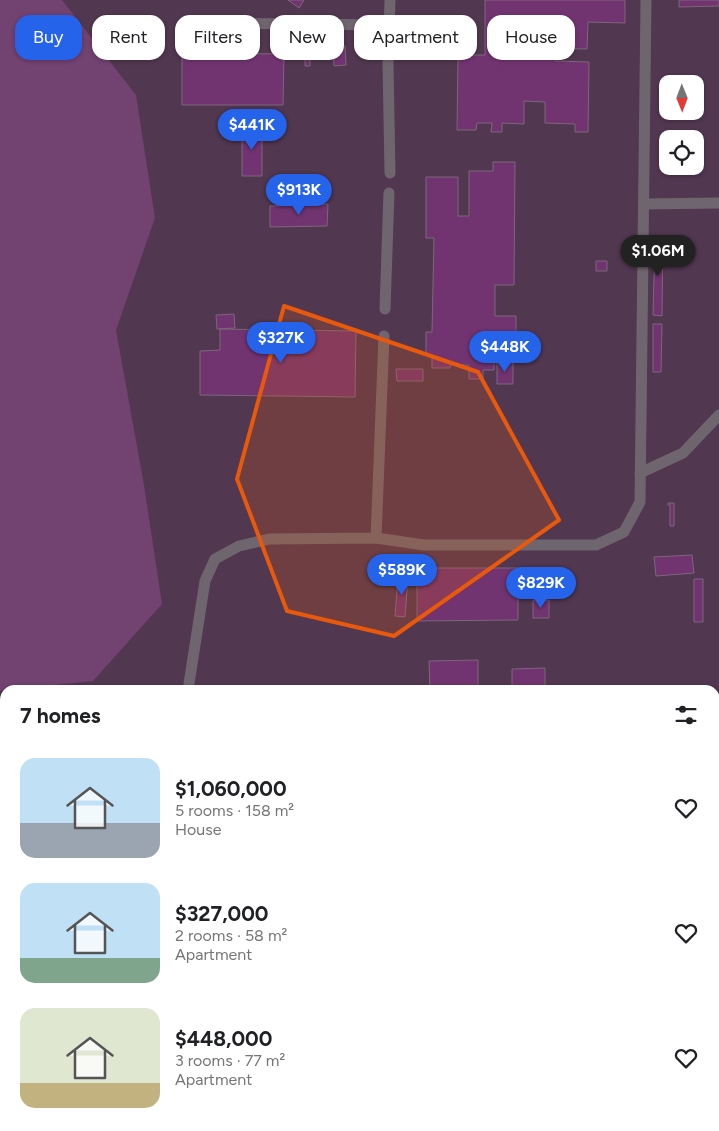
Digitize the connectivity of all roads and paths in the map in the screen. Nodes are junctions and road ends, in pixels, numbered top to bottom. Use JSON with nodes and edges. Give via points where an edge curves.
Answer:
{"nodes":[{"id":1,"x":390,"y":0,"type":"edge"},
{"id":2,"x":646,"y":0,"type":"edge"},
{"id":3,"x":389,"y":15,"type":"edge"},
{"id":4,"x":260,"y":23,"type":"edge"},
{"id":5,"x":354,"y":25,"type":"edge"},
{"id":6,"x":389,"y":60,"type":"edge"},
{"id":7,"x":390,"y":173,"type":"dead end"},
{"id":8,"x":389,"y":193,"type":"dead end"},
{"id":9,"x":719,"y":203,"type":"edge"},
{"id":10,"x":644,"y":204,"type":"junction"},
{"id":11,"x":385,"y":308,"type":"dead end"},
{"id":12,"x":384,"y":336,"type":"dead end"},
{"id":13,"x":719,"y":416,"type":"edge"},
{"id":14,"x":640,"y":473,"type":"junction"},
{"id":15,"x":376,"y":538,"type":"junction"},
{"id":16,"x":189,"y":685,"type":"edge"}],
"edges":[{"from":1,"to":3,"type":"lane"},
{"from":2,"to":10,"type":"lane"},
{"from":4,"to":5,"type":"lane"},
{"from":6,"to":7,"type":"lane"},
{"from":8,"to":11,"type":"lane"},
{"from":9,"to":10,"type":"lane"},
{"from":10,"to":14,"type":"lane"},
{"from":12,"to":15,"type":"lane"},
{"from":13,"to":14,"type":"lane","via":[[683,453]]},
{"from":14,"to":15,"type":"lane","via":[[640,502],[624,532],[596,545],[424,544]]},
{"from":15,"to":16,"type":"lane","via":[[269,539],[239,546],[215,559],[205,581]]}]}
